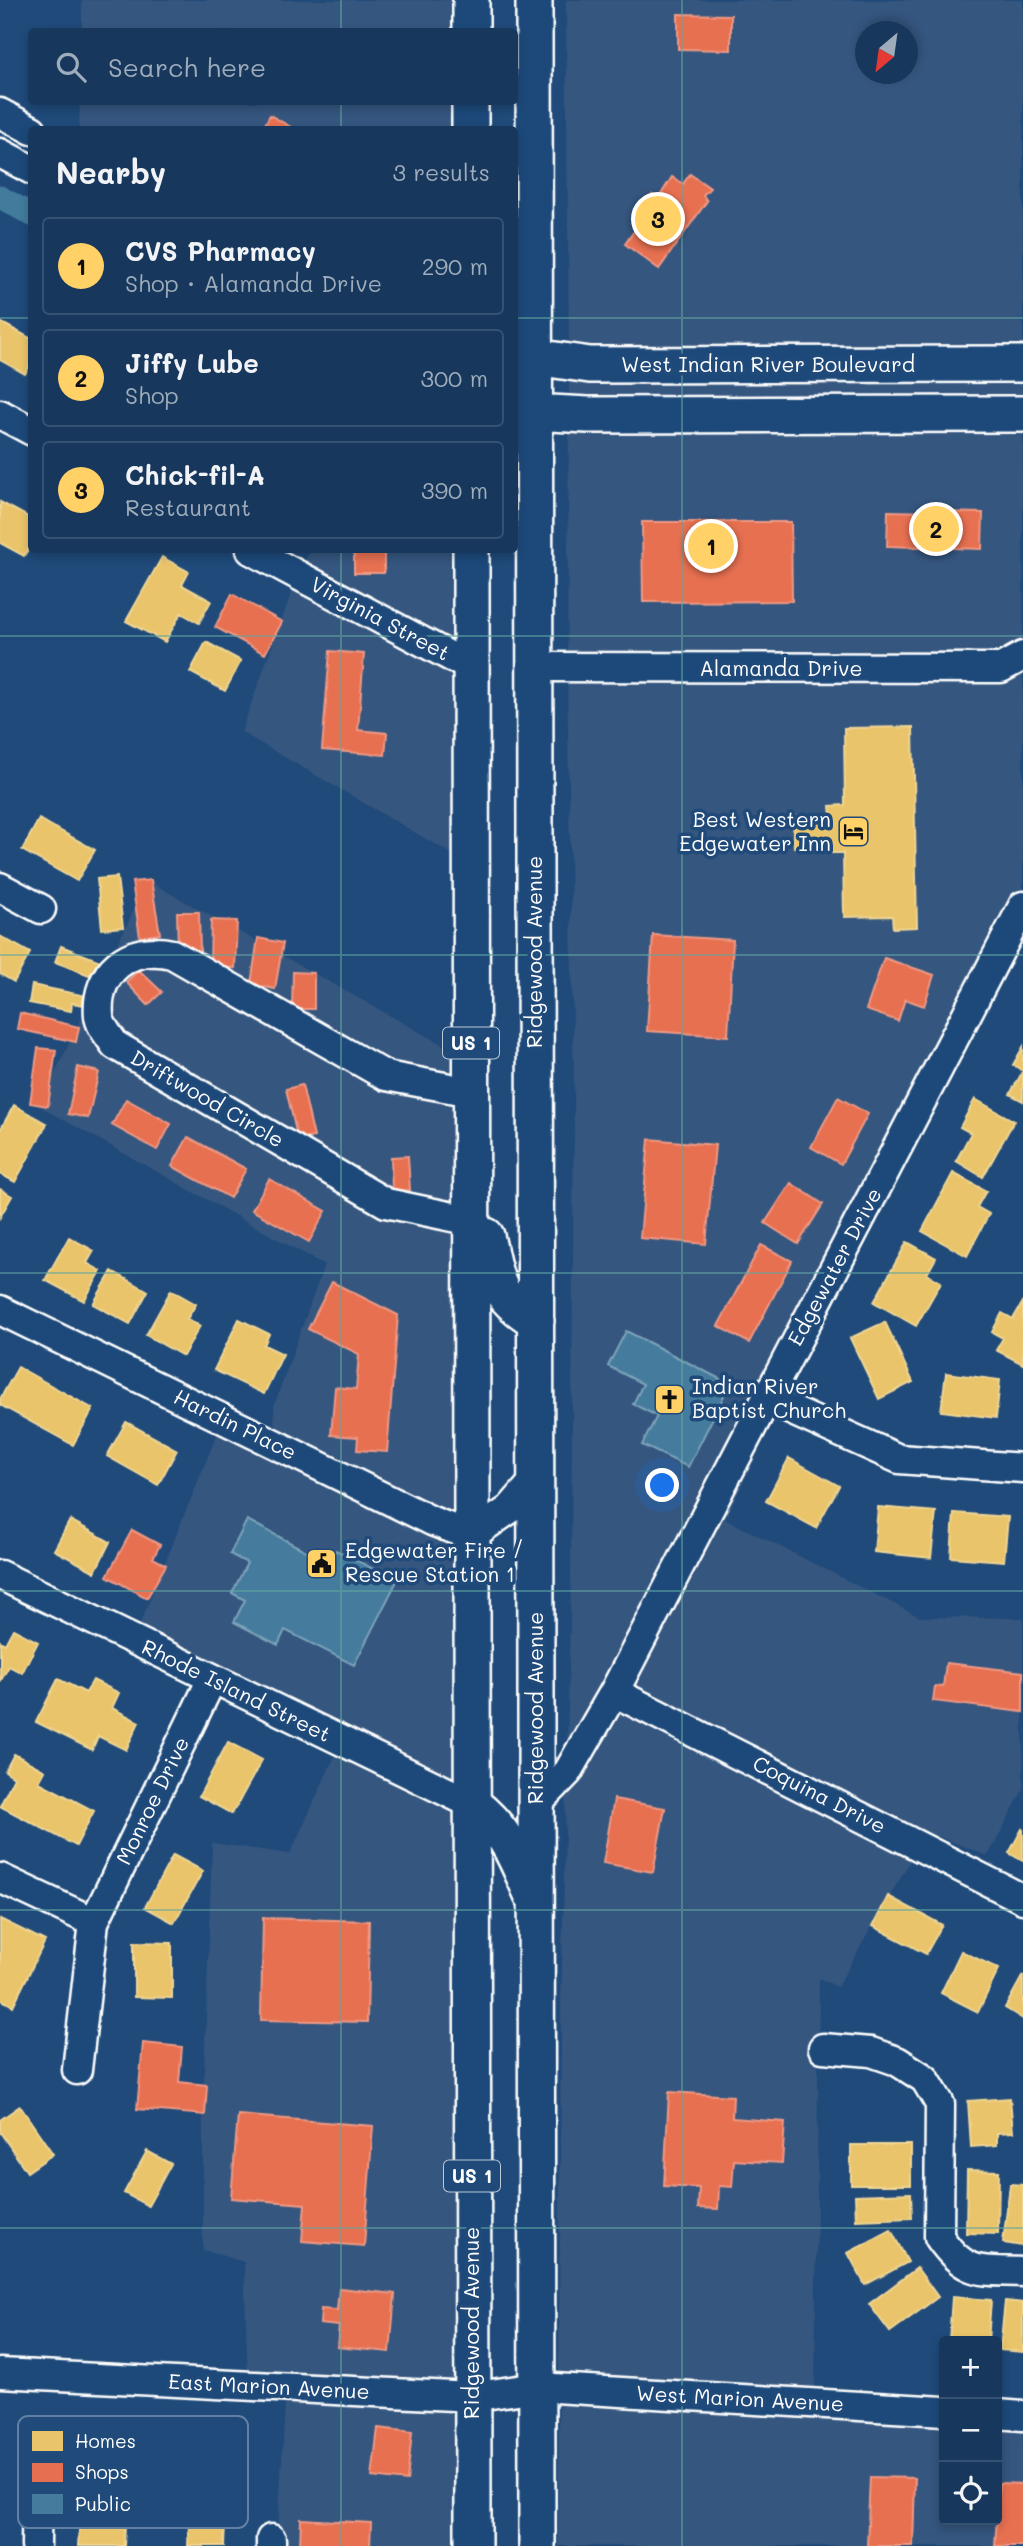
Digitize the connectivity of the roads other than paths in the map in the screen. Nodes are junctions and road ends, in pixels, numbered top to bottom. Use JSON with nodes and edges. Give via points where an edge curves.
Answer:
{"nodes":[{"id":1,"x":471,"y":0,"type":"edge"},
{"id":2,"x":534,"y":0,"type":"edge"},
{"id":3,"x":471,"y":28,"type":"edge"},
{"id":4,"x":470,"y":105,"type":"edge"},
{"id":5,"x":0,"y":113,"type":"edge"},
{"id":6,"x":470,"y":126,"type":"edge"},
{"id":7,"x":28,"y":128,"type":"edge"},
{"id":8,"x":0,"y":153,"type":"edge"},
{"id":9,"x":28,"y":168,"type":"edge"},
{"id":10,"x":525,"y":356,"type":"edge"},
{"id":11,"x":1023,"y":364,"type":"edge"},
{"id":12,"x":524,"y":412,"type":"edge"},
{"id":13,"x":0,"y":414,"type":"edge"},
{"id":14,"x":1023,"y":414,"type":"edge"},
{"id":15,"x":28,"y":429,"type":"edge"},
{"id":16,"x":257,"y":553,"type":"edge"},
{"id":17,"x":471,"y":553,"type":"edge"},
{"id":18,"x":1023,"y":656,"type":"edge"},
{"id":19,"x":535,"y":667,"type":"junction"},
{"id":20,"x":471,"y":668,"type":"junction"},
{"id":21,"x":0,"y":887,"type":"edge"},
{"id":22,"x":1023,"y":905,"type":"edge"},
{"id":23,"x":41,"y":909,"type":"dead end"},
{"id":24,"x":471,"y":1092,"type":"junction"},
{"id":25,"x":472,"y":1175,"type":"junction"},
{"id":26,"x":472,"y":1221,"type":"junction"},
{"id":27,"x":0,"y":1310,"type":"edge"},
{"id":28,"x":536,"y":1321,"type":"junction"},
{"id":29,"x":766,"y":1399,"type":"junction"},
{"id":30,"x":1023,"y":1468,"type":"edge"},
{"id":31,"x":536,"y":1480,"type":"junction"},
{"id":32,"x":471,"y":1536,"type":"junction"},
{"id":33,"x":0,"y":1575,"type":"edge"},
{"id":34,"x":212,"y":1679,"type":"junction"},
{"id":35,"x":614,"y":1692,"type":"junction"},
{"id":36,"x":474,"y":1805,"type":"junction"},
{"id":37,"x":536,"y":1805,"type":"junction"},
{"id":38,"x":0,"y":1878,"type":"edge"},
{"id":39,"x":1023,"y":1899,"type":"edge"},
{"id":40,"x":537,"y":1905,"type":"junction"},
{"id":41,"x":93,"y":1922,"type":"junction"},
{"id":42,"x":822,"y":2048,"type":"dead end"},
{"id":43,"x":77,"y":2070,"type":"dead end"},
{"id":44,"x":1023,"y":2273,"type":"edge"},
{"id":45,"x":0,"y":2373,"type":"edge"},
{"id":46,"x":537,"y":2387,"type":"junction"},
{"id":47,"x":472,"y":2397,"type":"junction"},
{"id":48,"x":939,"y":2411,"type":"edge"},
{"id":49,"x":1002,"y":2414,"type":"edge"},
{"id":50,"x":1023,"y":2416,"type":"edge"},
{"id":51,"x":36,"y":2528,"type":"edge"},
{"id":52,"x":36,"y":2546,"type":"edge"},
{"id":53,"x":473,"y":2546,"type":"edge"},
{"id":54,"x":537,"y":2546,"type":"edge"}],
"edges":[{"from":1,"to":3,"type":"main road"},
{"from":2,"to":10,"type":"main road","name":"Ridgewood Avenue"},
{"from":4,"to":6,"type":"main road"},
{"from":5,"to":7,"type":"street"},
{"from":8,"to":9,"type":"street"},
{"from":10,"to":11,"type":"main road","name":"West Indian River Boulevard","via":[[590,366]]},
{"from":10,"to":12,"type":"main road","name":"Ridgewood Avenue"},
{"from":12,"to":14,"type":"main road"},
{"from":12,"to":19,"type":"main road","name":"Ridgewood Avenue"},
{"from":13,"to":15,"type":"street"},
{"from":16,"to":20,"type":"street","name":"Virginia Street"},
{"from":17,"to":20,"type":"main road","name":"Ridgewood Avenue","number":"US 1"},
{"from":18,"to":19,"type":"street","name":"Alamanda Drive","via":[[1001,668]]},
{"from":19,"to":28,"type":"main road","name":"Ridgewood Avenue"},
{"from":20,"to":24,"type":"main road","name":"Ridgewood Avenue","number":"US 1"},
{"from":21,"to":23,"type":"street"},
{"from":22,"to":29,"type":"street","name":"Edgewater Drive"},
{"from":24,"to":25,"type":"main road","name":"Ridgewood Avenue","number":"US 1"},
{"from":24,"to":26,"type":"street","name":"Driftwood Circle","via":[[386,1076],[172,954],[157,950],[132,954],[115,965],[102,985],[99,1019],[115,1045],[386,1202]]},
{"from":25,"to":26,"type":"main road","name":"Ridgewood Avenue","number":"US 1"},
{"from":25,"to":28,"type":"main road","via":[[495,1279],[510,1305]]},
{"from":26,"to":32,"type":"main road","name":"Ridgewood Avenue","number":"US 1"},
{"from":27,"to":32,"type":"street","name":"Hardin Place"},
{"from":28,"to":31,"type":"main road","name":"Ridgewood Avenue"},
{"from":29,"to":30,"type":"street","via":[[899,1459]]},
{"from":29,"to":35,"type":"street","name":"Edgewater Drive"},
{"from":31,"to":32,"type":"street","via":[[510,1509]]},
{"from":31,"to":37,"type":"main road","name":"Ridgewood Avenue"},
{"from":32,"to":36,"type":"main road","name":"Ridgewood Avenue","number":"US 1"},
{"from":33,"to":34,"type":"street","name":"Rhode Island Street"},
{"from":34,"to":36,"type":"street","name":"Rhode Island Street"},
{"from":34,"to":41,"type":"street","name":"Monroe Drive"},
{"from":35,"to":37,"type":"street","name":"Edgewater Drive","via":[[568,1772]]},
{"from":35,"to":39,"type":"street","name":"Coquina Drive"},
{"from":36,"to":40,"type":"main road","name":"Ridgewood Avenue","via":[[506,1836]]},
{"from":36,"to":47,"type":"main road","name":"Ridgewood Avenue","number":"US 1"},
{"from":37,"to":40,"type":"main road","name":"Ridgewood Avenue"},
{"from":38,"to":41,"type":"street"},
{"from":40,"to":46,"type":"main road","name":"Ridgewood Avenue"},
{"from":41,"to":43,"type":"street","name":"Monroe Drive"},
{"from":42,"to":44,"type":"street","via":[[871,2052],[925,2079],[940,2104],[939,2237],[970,2269]]},
{"from":45,"to":47,"type":"street","name":"East Marion Avenue"},
{"from":46,"to":47,"type":"street","name":"East Marion Avenue"},
{"from":46,"to":48,"type":"street","name":"West Marion Avenue"},
{"from":46,"to":54,"type":"main road","name":"Ridgewood Avenue"},
{"from":47,"to":53,"type":"main road","name":"Ridgewood Avenue","number":"US 1"},
{"from":49,"to":50,"type":"street"},
{"from":51,"to":52,"type":"street"}]}
